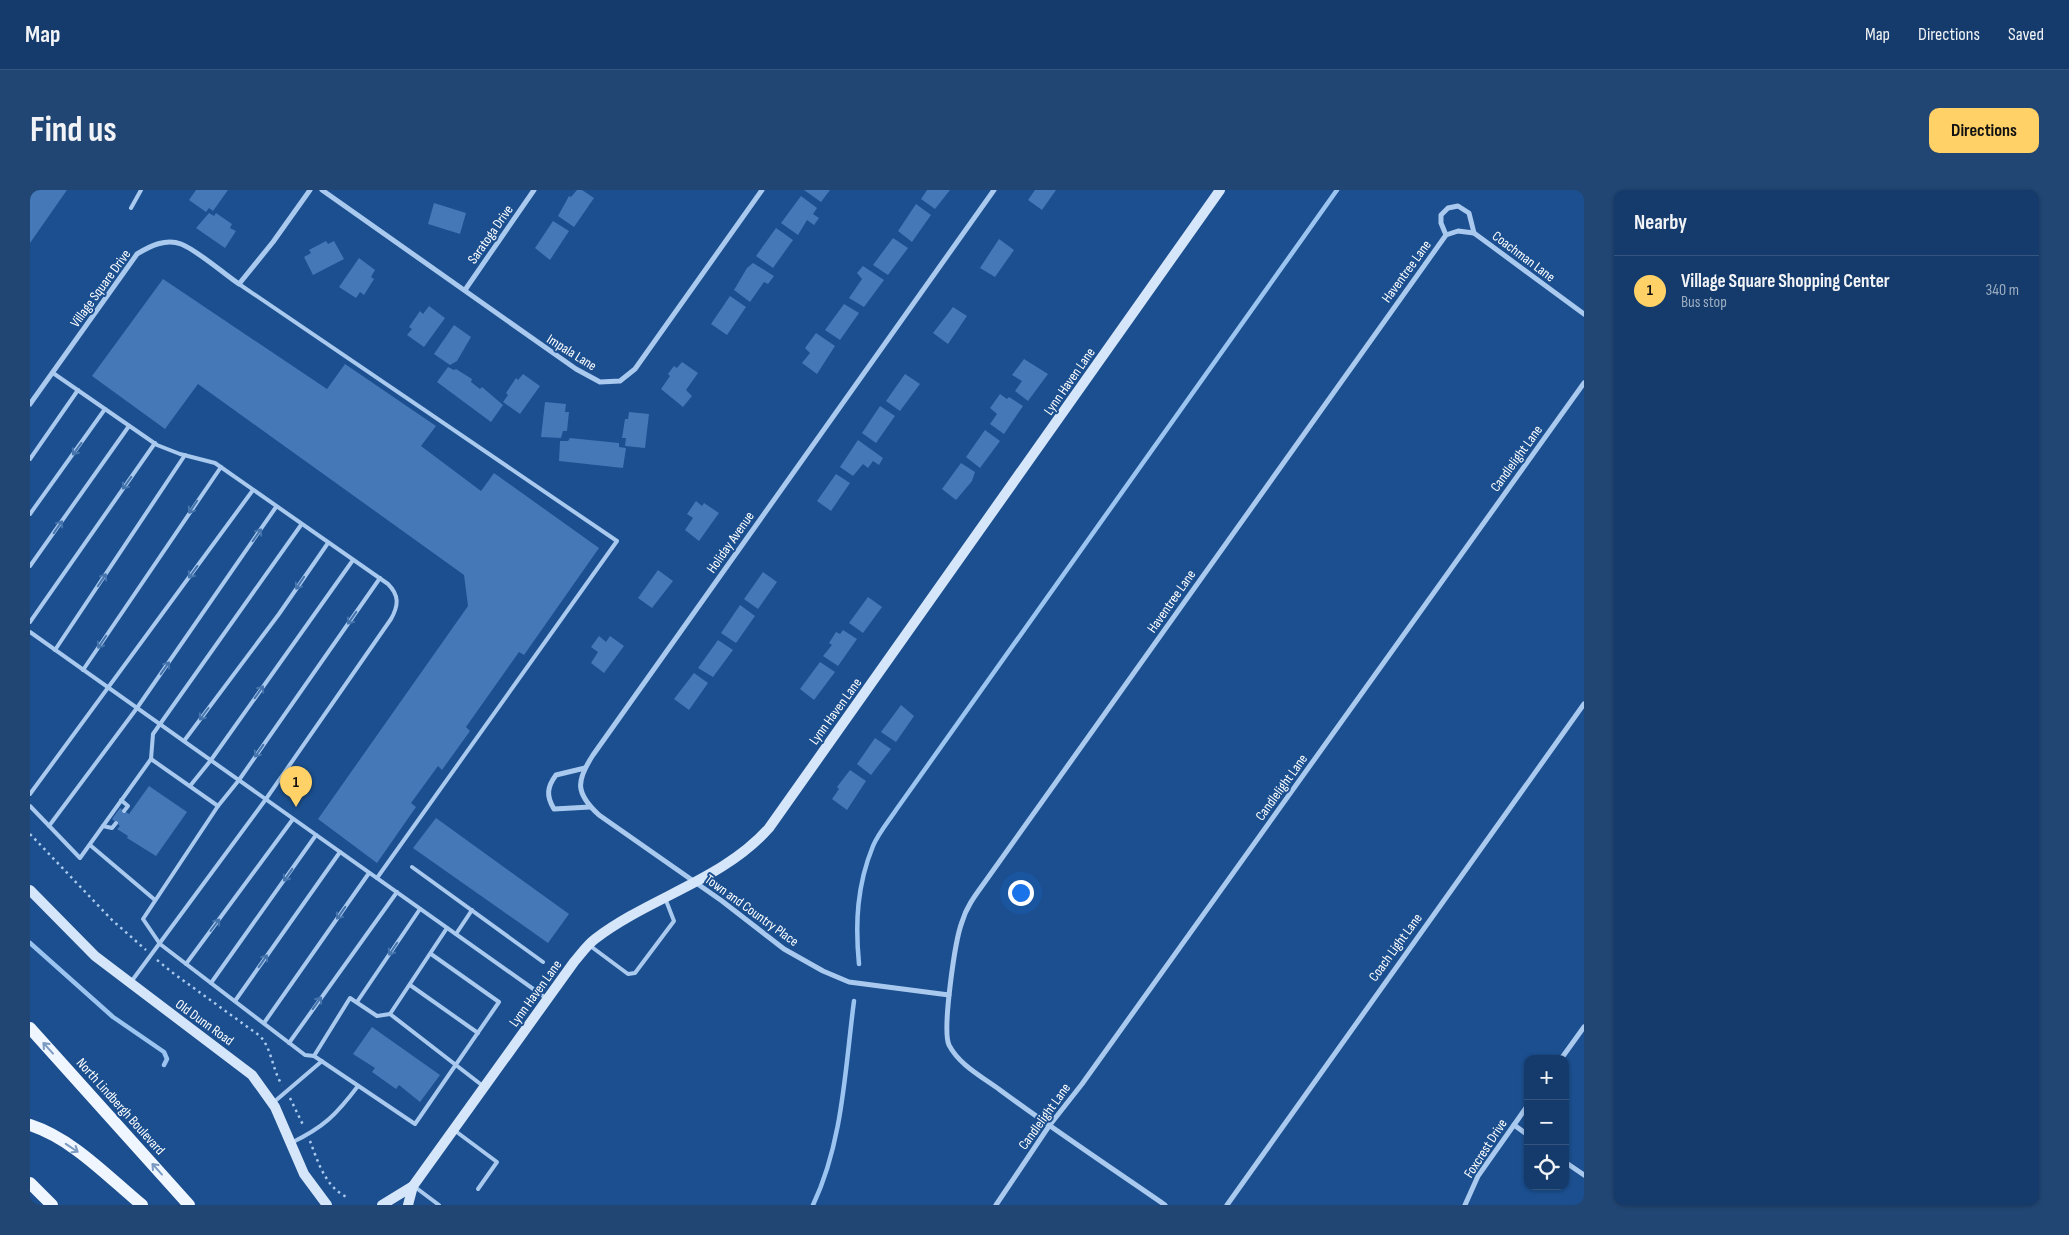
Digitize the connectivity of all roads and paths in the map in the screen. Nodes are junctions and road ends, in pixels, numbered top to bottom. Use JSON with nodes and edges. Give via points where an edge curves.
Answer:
{"nodes":[{"id":1,"x":141,"y":190,"type":"edge"},
{"id":2,"x":310,"y":190,"type":"edge"},
{"id":3,"x":322,"y":190,"type":"edge"},
{"id":4,"x":534,"y":190,"type":"edge"},
{"id":5,"x":762,"y":190,"type":"edge"},
{"id":6,"x":994,"y":190,"type":"edge"},
{"id":7,"x":1220,"y":190,"type":"edge"},
{"id":8,"x":131,"y":208,"type":"dead end"},
{"id":9,"x":1474,"y":233,"type":"junction"},
{"id":10,"x":1446,"y":235,"type":"junction"},
{"id":11,"x":239,"y":284,"type":"junction"},
{"id":12,"x":465,"y":290,"type":"junction"},
{"id":13,"x":1584,"y":314,"type":"edge"},
{"id":14,"x":53,"y":372,"type":"junction"},
{"id":15,"x":1584,"y":383,"type":"edge"},
{"id":16,"x":78,"y":390,"type":"junction"},
{"id":17,"x":30,"y":404,"type":"edge"},
{"id":18,"x":105,"y":409,"type":"junction"},
{"id":19,"x":129,"y":426,"type":"junction"},
{"id":20,"x":155,"y":443,"type":"junction"},
{"id":21,"x":185,"y":455,"type":"junction"},
{"id":22,"x":30,"y":459,"type":"edge"},
{"id":23,"x":221,"y":467,"type":"junction"},
{"id":24,"x":252,"y":490,"type":"junction"},
{"id":25,"x":276,"y":507,"type":"junction"},
{"id":26,"x":30,"y":514,"type":"edge"},
{"id":27,"x":301,"y":525,"type":"junction"},
{"id":28,"x":328,"y":543,"type":"junction"},
{"id":29,"x":353,"y":560,"type":"junction"},
{"id":30,"x":30,"y":566,"type":"edge"},
{"id":31,"x":380,"y":578,"type":"junction"},
{"id":32,"x":30,"y":622,"type":"edge"},
{"id":33,"x":30,"y":632,"type":"edge"},
{"id":34,"x":55,"y":650,"type":"junction"},
{"id":35,"x":83,"y":670,"type":"junction"},
{"id":36,"x":109,"y":688,"type":"junction"},
{"id":37,"x":1584,"y":704,"type":"edge"},
{"id":38,"x":137,"y":708,"type":"junction"},
{"id":39,"x":160,"y":724,"type":"junction"},
{"id":40,"x":184,"y":741,"type":"junction"},
{"id":41,"x":151,"y":759,"type":"junction"},
{"id":42,"x":211,"y":760,"type":"junction"},
{"id":43,"x":585,"y":768,"type":"junction"},
{"id":44,"x":239,"y":780,"type":"junction"},
{"id":45,"x":190,"y":786,"type":"junction"},
{"id":46,"x":30,"y":794,"type":"edge"},
{"id":47,"x":266,"y":799,"type":"junction"},
{"id":48,"x":122,"y":800,"type":"junction"},
{"id":49,"x":30,"y":806,"type":"edge"},
{"id":50,"x":218,"y":806,"type":"junction"},
{"id":51,"x":590,"y":807,"type":"junction"},
{"id":52,"x":124,"y":811,"type":"dead end"},
{"id":53,"x":293,"y":819,"type":"junction"},
{"id":54,"x":116,"y":823,"type":"dead end"},
{"id":55,"x":49,"y":826,"type":"junction"},
{"id":56,"x":103,"y":826,"type":"junction"},
{"id":57,"x":30,"y":834,"type":"edge"},
{"id":58,"x":316,"y":835,"type":"junction"},
{"id":59,"x":90,"y":844,"type":"junction"},
{"id":60,"x":340,"y":852,"type":"junction"},
{"id":61,"x":412,"y":867,"type":"dead end"},
{"id":62,"x":369,"y":873,"type":"junction"},
{"id":63,"x":377,"y":878,"type":"junction"},
{"id":64,"x":694,"y":881,"type":"junction"},
{"id":65,"x":30,"y":890,"type":"edge"},
{"id":66,"x":397,"y":892,"type":"junction"},
{"id":67,"x":664,"y":896,"type":"junction"},
{"id":68,"x":155,"y":900,"type":"junction"},
{"id":69,"x":420,"y":909,"type":"junction"},
{"id":70,"x":472,"y":910,"type":"junction"},
{"id":71,"x":447,"y":928,"type":"junction"},
{"id":72,"x":456,"y":934,"type":"junction"},
{"id":73,"x":160,"y":944,"type":"junction"},
{"id":74,"x":589,"y":944,"type":"junction"},
{"id":75,"x":140,"y":945,"type":"dead end"},
{"id":76,"x":431,"y":954,"type":"junction"},
{"id":77,"x":543,"y":962,"type":"dead end"},
{"id":78,"x":186,"y":964,"type":"junction"},
{"id":79,"x":164,"y":966,"type":"dead end"},
{"id":80,"x":211,"y":983,"type":"junction"},
{"id":81,"x":130,"y":984,"type":"junction"},
{"id":82,"x":410,"y":985,"type":"junction"},
{"id":83,"x":949,"y":995,"type":"junction"},
{"id":84,"x":548,"y":999,"type":"junction"},
{"id":85,"x":234,"y":1001,"type":"junction"},
{"id":86,"x":357,"y":1002,"type":"junction"},
{"id":87,"x":390,"y":1014,"type":"junction"},
{"id":88,"x":264,"y":1023,"type":"junction"},
{"id":89,"x":30,"y":1028,"type":"edge"},
{"id":90,"x":1584,"y":1028,"type":"edge"},
{"id":91,"x":478,"y":1033,"type":"junction"},
{"id":92,"x":289,"y":1043,"type":"junction"},
{"id":93,"x":1565,"y":1055,"type":"edge"},
{"id":94,"x":314,"y":1056,"type":"junction"},
{"id":95,"x":322,"y":1061,"type":"junction"},
{"id":96,"x":456,"y":1066,"type":"junction"},
{"id":97,"x":279,"y":1080,"type":"dead end"},
{"id":98,"x":358,"y":1086,"type":"junction"},
{"id":99,"x":484,"y":1088,"type":"junction"},
{"id":100,"x":273,"y":1104,"type":"junction"},
{"id":101,"x":294,"y":1105,"type":"dead end"},
{"id":102,"x":1524,"y":1111,"type":"edge"},
{"id":103,"x":302,"y":1122,"type":"dead end"},
{"id":104,"x":30,"y":1125,"type":"edge"},
{"id":105,"x":1514,"y":1125,"type":"junction"},
{"id":106,"x":1049,"y":1126,"type":"junction"},
{"id":107,"x":454,"y":1130,"type":"junction"},
{"id":108,"x":1524,"y":1132,"type":"edge"},
{"id":109,"x":291,"y":1143,"type":"junction"},
{"id":110,"x":312,"y":1148,"type":"dead end"},
{"id":111,"x":1569,"y":1165,"type":"edge"},
{"id":112,"x":1584,"y":1175,"type":"edge"},
{"id":113,"x":30,"y":1183,"type":"edge"},
{"id":114,"x":413,"y":1186,"type":"junction"},
{"id":115,"x":478,"y":1189,"type":"dead end"},
{"id":116,"x":349,"y":1198,"type":"dead end"},
{"id":117,"x":52,"y":1205,"type":"edge"},
{"id":118,"x":142,"y":1205,"type":"edge"},
{"id":119,"x":189,"y":1205,"type":"edge"},
{"id":120,"x":327,"y":1205,"type":"edge"},
{"id":121,"x":382,"y":1205,"type":"edge"},
{"id":122,"x":408,"y":1205,"type":"edge"},
{"id":123,"x":439,"y":1205,"type":"edge"},
{"id":124,"x":996,"y":1205,"type":"edge"},
{"id":125,"x":1165,"y":1205,"type":"edge"},
{"id":126,"x":1227,"y":1205,"type":"edge"},
{"id":127,"x":1465,"y":1205,"type":"edge"}],
"edges":[{"from":1,"to":8,"type":"lane"},
{"from":2,"to":11,"type":"street"},
{"from":3,"to":12,"type":"street","name":"Impala Lane"},
{"from":4,"to":12,"type":"street","name":"Saratoga Drive"},
{"from":5,"to":12,"type":"street","name":"Impala Lane","via":[[636,369],[620,381],[600,382],[576,369]]},
{"from":6,"to":43,"type":"street","name":"Holiday Avenue"},
{"from":7,"to":64,"type":"street","name":"Lynn Haven Lane","via":[[769,828],[731,862]]},
{"from":9,"to":10,"type":"street","name":"Coachman Lane","via":[[1458,231]]},
{"from":9,"to":10,"type":"street","via":[[1469,212],[1458,206],[1448,208],[1441,215]]},
{"from":9,"to":13,"type":"street","name":"Coachman Lane"},
{"from":10,"to":83,"type":"street","name":"Haventree Lane","via":[[968,907],[961,924]]},
{"from":11,"to":14,"type":"street","name":"Village Square Drive","via":[[181,244],[167,242],[151,246],[137,254]]},
{"from":11,"to":63,"type":"lane","via":[[617,541]]},
{"from":14,"to":16,"type":"lane"},
{"from":14,"to":17,"type":"street","name":"Village Square Drive"},
{"from":15,"to":106,"type":"street","name":"Candlelight Lane"},
{"from":16,"to":18,"type":"lane"},
{"from":16,"to":22,"type":"lane"},
{"from":18,"to":19,"type":"lane"},
{"from":18,"to":26,"type":"lane","one_way":true},
{"from":19,"to":20,"type":"lane"},
{"from":30,"to":19,"type":"lane","one_way":true},
{"from":20,"to":21,"type":"lane"},
{"from":20,"to":32,"type":"lane","one_way":true},
{"from":21,"to":23,"type":"lane","via":[[210,460]]},
{"from":34,"to":21,"type":"lane","one_way":true},
{"from":23,"to":24,"type":"lane"},
{"from":23,"to":35,"type":"lane","one_way":true},
{"from":24,"to":25,"type":"lane"},
{"from":24,"to":36,"type":"lane","one_way":true},
{"from":25,"to":27,"type":"lane"},
{"from":38,"to":25,"type":"lane","one_way":true},
{"from":27,"to":28,"type":"lane"},
{"from":27,"to":39,"type":"lane"},
{"from":28,"to":29,"type":"lane"},
{"from":28,"to":40,"type":"lane","one_way":true},
{"from":29,"to":31,"type":"lane"},
{"from":42,"to":29,"type":"lane","one_way":true},
{"from":31,"to":44,"type":"lane","one_way":true},
{"from":31,"to":47,"type":"lane","via":[[394,590],[397,608]]},
{"from":33,"to":34,"type":"lane"},
{"from":34,"to":35,"type":"lane"},
{"from":35,"to":36,"type":"lane"},
{"from":36,"to":38,"type":"lane"},
{"from":36,"to":46,"type":"lane"},
{"from":37,"to":126,"type":"street","name":"Coach Light Lane"},
{"from":38,"to":39,"type":"lane"},
{"from":38,"to":55,"type":"lane"},
{"from":39,"to":40,"type":"lane"},
{"from":39,"to":41,"type":"lane","via":[[153,734]]},
{"from":40,"to":42,"type":"lane"},
{"from":41,"to":45,"type":"lane"},
{"from":41,"to":48,"type":"lane"},
{"from":42,"to":44,"type":"lane"},
{"from":42,"to":45,"type":"lane"},
{"from":43,"to":51,"type":"street","name":"Holiday Avenue","via":[[579,781],[580,793]]},
{"from":43,"to":51,"type":"street","via":[[556,775],[548,786],[548,800],[554,809]]},
{"from":44,"to":47,"type":"lane"},
{"from":44,"to":50,"type":"lane"},
{"from":45,"to":50,"type":"lane"},
{"from":47,"to":53,"type":"lane"},
{"from":47,"to":73,"type":"lane"},
{"from":48,"to":52,"type":"lane","via":[[128,806]]},
{"from":48,"to":56,"type":"lane"},
{"from":49,"to":55,"type":"lane"},
{"from":50,"to":68,"type":"lane"},
{"from":51,"to":64,"type":"street","name":"Holiday Avenue","via":[[653,855]]},
{"from":53,"to":58,"type":"lane"},
{"from":78,"to":53,"type":"lane","one_way":true},
{"from":54,"to":56,"type":"lane","via":[[112,828]]},
{"from":55,"to":59,"type":"lane","via":[[80,858]]},
{"from":56,"to":59,"type":"lane"},
{"from":57,"to":75,"type":"path"},
{"from":58,"to":60,"type":"lane"},
{"from":58,"to":80,"type":"lane","one_way":true},
{"from":59,"to":68,"type":"lane"},
{"from":60,"to":62,"type":"lane"},
{"from":85,"to":60,"type":"lane","one_way":true},
{"from":61,"to":70,"type":"lane"},
{"from":62,"to":63,"type":"lane"},
{"from":62,"to":88,"type":"lane","one_way":true},
{"from":63,"to":66,"type":"lane"},
{"from":64,"to":67,"type":"street","name":"Lynn Haven Lane"},
{"from":64,"to":83,"type":"street","name":"Town and Country Place","via":[[784,949],[823,971],[850,982]]},
{"from":65,"to":81,"type":"street","name":"Old Dunn Road","via":[[95,956]]},
{"from":66,"to":69,"type":"lane"},
{"from":92,"to":66,"type":"lane","one_way":true},
{"from":67,"to":74,"type":"street","name":"Lynn Haven Lane"},
{"from":67,"to":74,"type":"lane","via":[[674,921],[635,973],[628,974]]},
{"from":68,"to":73,"type":"lane","via":[[143,919]]},
{"from":69,"to":71,"type":"lane"},
{"from":69,"to":86,"type":"lane","one_way":true},
{"from":70,"to":72,"type":"lane"},
{"from":70,"to":77,"type":"lane"},
{"from":71,"to":72,"type":"lane"},
{"from":71,"to":76,"type":"lane"},
{"from":72,"to":84,"type":"lane"},
{"from":73,"to":78,"type":"lane"},
{"from":73,"to":81,"type":"lane"},
{"from":74,"to":84,"type":"street","name":"Lynn Haven Lane"},
{"from":76,"to":82,"type":"lane"},
{"from":76,"to":91,"type":"lane","via":[[500,1002]]},
{"from":78,"to":80,"type":"lane"},
{"from":79,"to":97,"type":"path","via":[[260,1036],[268,1048]]},
{"from":80,"to":85,"type":"lane"},
{"from":81,"to":100,"type":"street","name":"Old Dunn Road","via":[[252,1075]]},
{"from":82,"to":87,"type":"lane"},
{"from":82,"to":91,"type":"lane"},
{"from":83,"to":106,"type":"street","via":[[946,1029],[949,1045],[972,1069]]},
{"from":84,"to":99,"type":"street","name":"Lynn Haven Lane"},
{"from":85,"to":88,"type":"lane"},
{"from":86,"to":87,"type":"lane","via":[[377,1016]]},
{"from":86,"to":94,"type":"lane","via":[[350,998]]},
{"from":87,"to":96,"type":"lane"},
{"from":88,"to":92,"type":"lane"},
{"from":119,"to":89,"type":"main road","name":"North Lindbergh Boulevard","one_way":true},
{"from":90,"to":93,"type":"street"},
{"from":91,"to":96,"type":"lane"},
{"from":92,"to":94,"type":"lane","via":[[305,1055]]},
{"from":94,"to":95,"type":"lane"},
{"from":95,"to":98,"type":"lane"},
{"from":95,"to":100,"type":"lane"},
{"from":96,"to":98,"type":"lane","via":[[415,1124]]},
{"from":96,"to":99,"type":"lane"},
{"from":98,"to":109,"type":"lane","via":[[320,1128]]},
{"from":99,"to":107,"type":"street","name":"Lynn Haven Lane"},
{"from":100,"to":109,"type":"street","name":"Old Dunn Road"},
{"from":101,"to":103,"type":"path"},
{"from":102,"to":105,"type":"street","name":"Foxcrest Drive"},
{"from":104,"to":118,"type":"main road","one_way":true,"via":[[75,1150]]},
{"from":105,"to":108,"type":"street"},
{"from":105,"to":127,"type":"street","name":"Foxcrest Drive","via":[[1478,1176]]},
{"from":106,"to":124,"type":"street","name":"Candlelight Lane"},
{"from":106,"to":125,"type":"street"},
{"from":107,"to":114,"type":"street","name":"Lynn Haven Lane"},
{"from":107,"to":115,"type":"lane","via":[[497,1162]]},
{"from":109,"to":120,"type":"street","name":"Old Dunn Road","via":[[304,1174]]},
{"from":110,"to":116,"type":"path","via":[[329,1182],[338,1194]]},
{"from":111,"to":112,"type":"street"},
{"from":113,"to":117,"type":"main road"},
{"from":114,"to":121,"type":"street","name":"Lynn Haven Lane"},
{"from":114,"to":122,"type":"street","name":"Lynn Haven Lane"},
{"from":114,"to":123,"type":"lane"}]}
